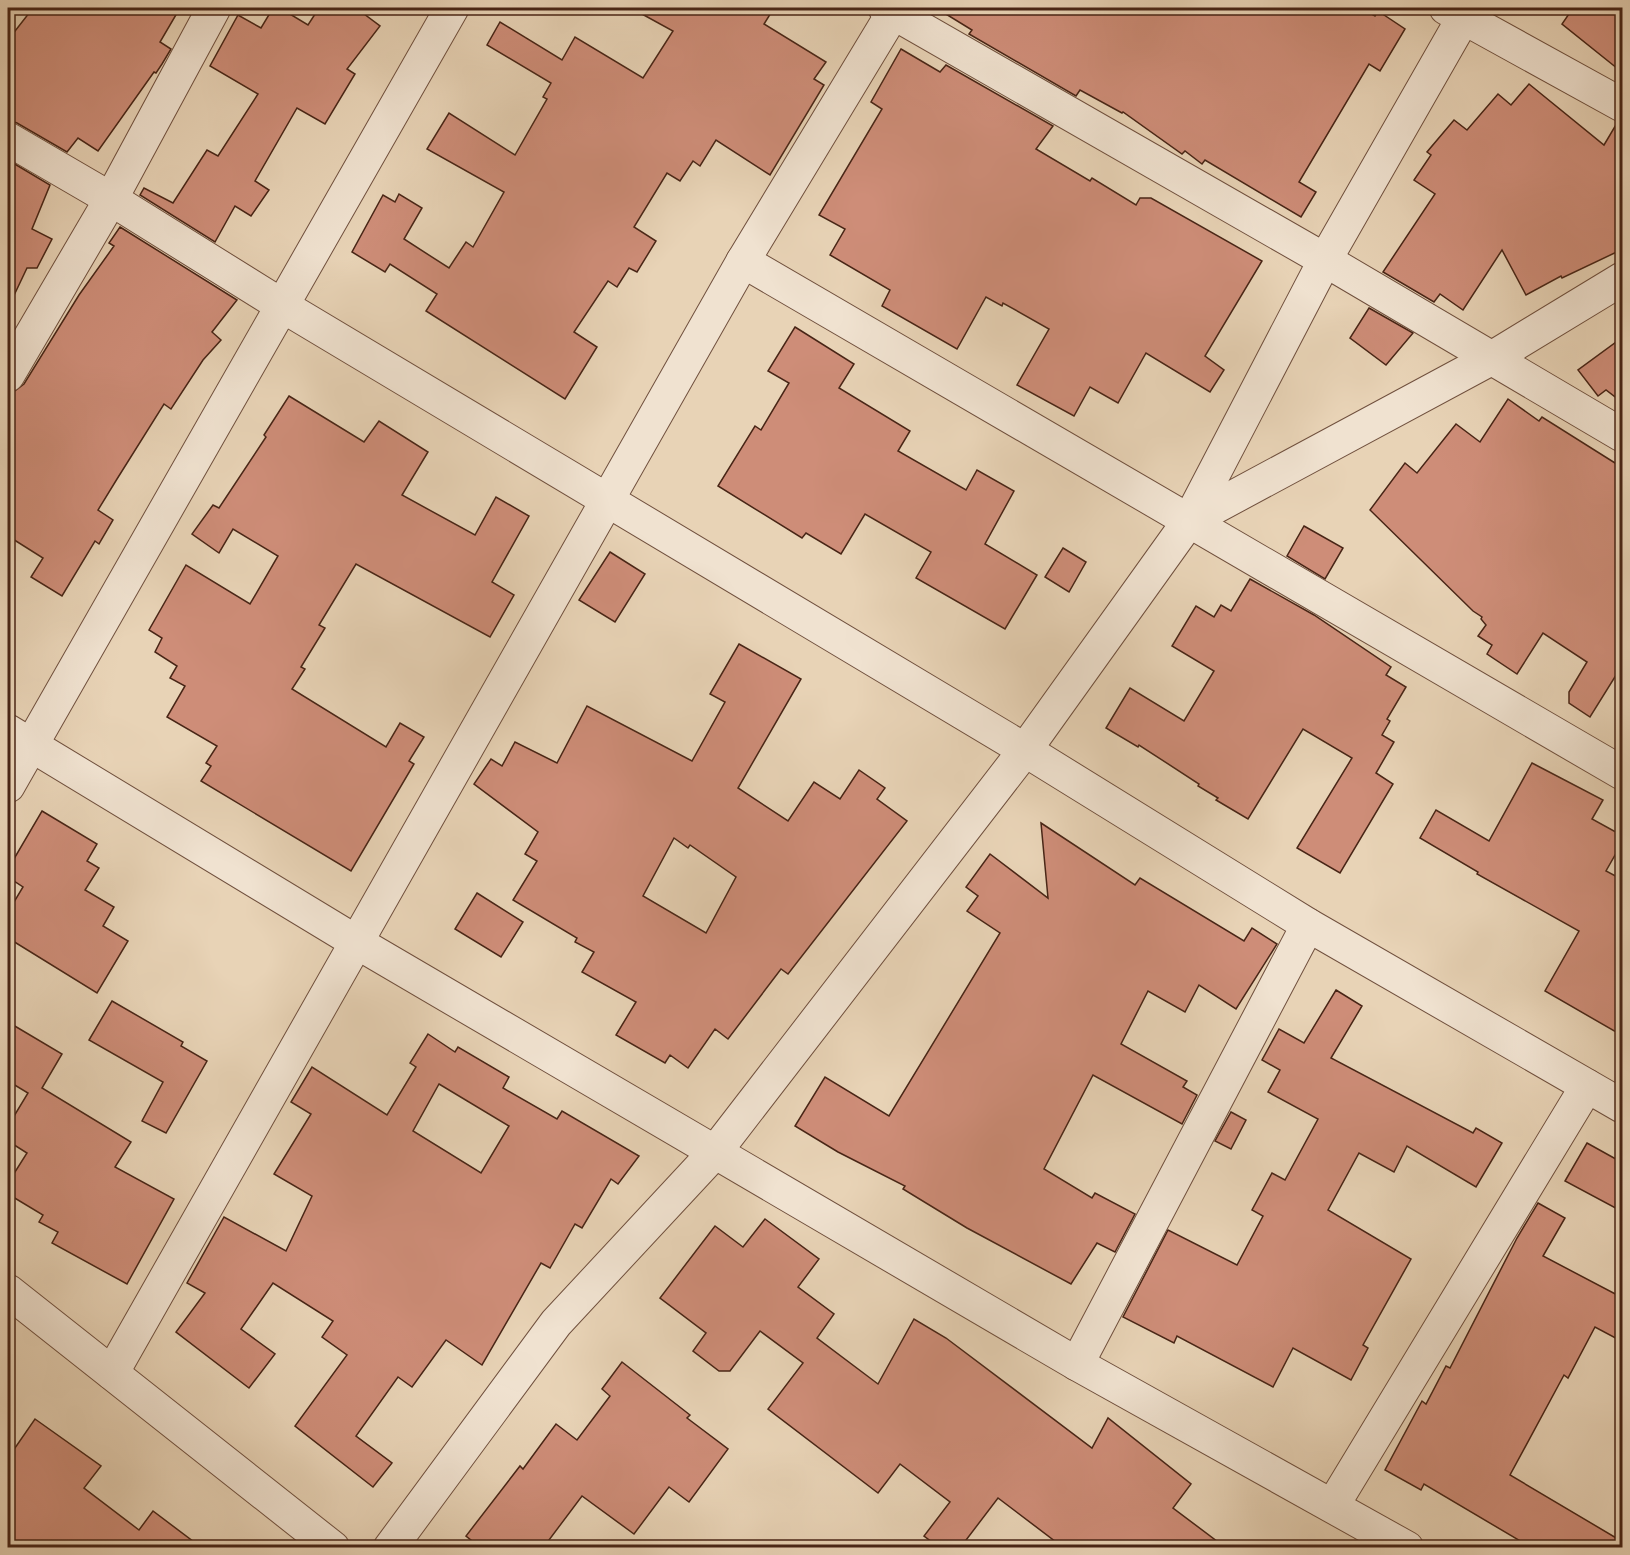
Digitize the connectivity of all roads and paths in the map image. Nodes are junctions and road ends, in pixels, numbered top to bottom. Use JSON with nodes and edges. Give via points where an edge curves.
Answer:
{"nodes":[{"id":1,"x":214,"y":8,"type":"edge"},
{"id":2,"x":452,"y":8,"type":"edge"},
{"id":3,"x":891,"y":9,"type":"edge"},
{"id":4,"x":1460,"y":11,"type":"edge"},
{"id":5,"x":1623,"y":105,"type":"edge"},
{"id":6,"x":8,"y":140,"type":"edge"},
{"id":7,"x":111,"y":198,"type":"junction"},
{"id":8,"x":1325,"y":260,"type":"junction"},
{"id":9,"x":743,"y":261,"type":"junction"},
{"id":10,"x":1623,"y":279,"type":"edge"},
{"id":11,"x":281,"y":305,"type":"junction"},
{"id":12,"x":1491,"y":358,"type":"junction"},
{"id":13,"x":8,"y":375,"type":"edge"},
{"id":14,"x":1623,"y":435,"type":"edge"},
{"id":15,"x":607,"y":499,"type":"junction"},
{"id":16,"x":1189,"y":521,"type":"junction"},
{"id":17,"x":19,"y":738,"type":"edge"},
{"id":18,"x":1025,"y":750,"type":"junction"},
{"id":19,"x":1623,"y":773,"type":"edge"},
{"id":20,"x":8,"y":786,"type":"edge"},
{"id":21,"x":1308,"y":925,"type":"junction"},
{"id":22,"x":358,"y":943,"type":"junction"},
{"id":23,"x":1587,"y":1086,"type":"junction"},
{"id":24,"x":1623,"y":1106,"type":"edge"},
{"id":25,"x":715,"y":1152,"type":"junction"},
{"id":26,"x":8,"y":1291,"type":"edge"},
{"id":27,"x":1077,"y":1364,"type":"junction"},
{"id":28,"x":112,"y":1373,"type":"junction"},
{"id":29,"x":1333,"y":1505,"type":"junction"},
{"id":30,"x":333,"y":1548,"type":"edge"},
{"id":31,"x":390,"y":1548,"type":"edge"},
{"id":32,"x":1407,"y":1548,"type":"edge"}],
"edges":[{"from":1,"to":7,"type":"street"},
{"from":2,"to":11,"type":"street"},
{"from":3,"to":8,"type":"street"},
{"from":3,"to":9,"type":"street"},
{"from":4,"to":5,"type":"street"},
{"from":4,"to":8,"type":"street"},
{"from":6,"to":7,"type":"street"},
{"from":7,"to":11,"type":"street"},
{"from":7,"to":13,"type":"street"},
{"from":8,"to":12,"type":"street"},
{"from":8,"to":16,"type":"street"},
{"from":9,"to":15,"type":"street"},
{"from":9,"to":16,"type":"street"},
{"from":10,"to":12,"type":"street"},
{"from":11,"to":15,"type":"street"},
{"from":11,"to":17,"type":"street"},
{"from":12,"to":14,"type":"street"},
{"from":12,"to":16,"type":"street"},
{"from":15,"to":18,"type":"street"},
{"from":15,"to":22,"type":"street"},
{"from":16,"to":18,"type":"street"},
{"from":16,"to":19,"type":"street"},
{"from":17,"to":20,"type":"street"},
{"from":17,"to":22,"type":"street"},
{"from":18,"to":21,"type":"street"},
{"from":18,"to":25,"type":"street"},
{"from":21,"to":23,"type":"street"},
{"from":21,"to":27,"type":"street"},
{"from":22,"to":25,"type":"street"},
{"from":22,"to":28,"type":"street"},
{"from":23,"to":24,"type":"street"},
{"from":23,"to":29,"type":"street"},
{"from":25,"to":27,"type":"street"},
{"from":25,"to":31,"type":"street","via":[[556,1323]]},
{"from":26,"to":28,"type":"street"},
{"from":27,"to":29,"type":"street"},
{"from":28,"to":30,"type":"street"},
{"from":29,"to":32,"type":"street"}]}
